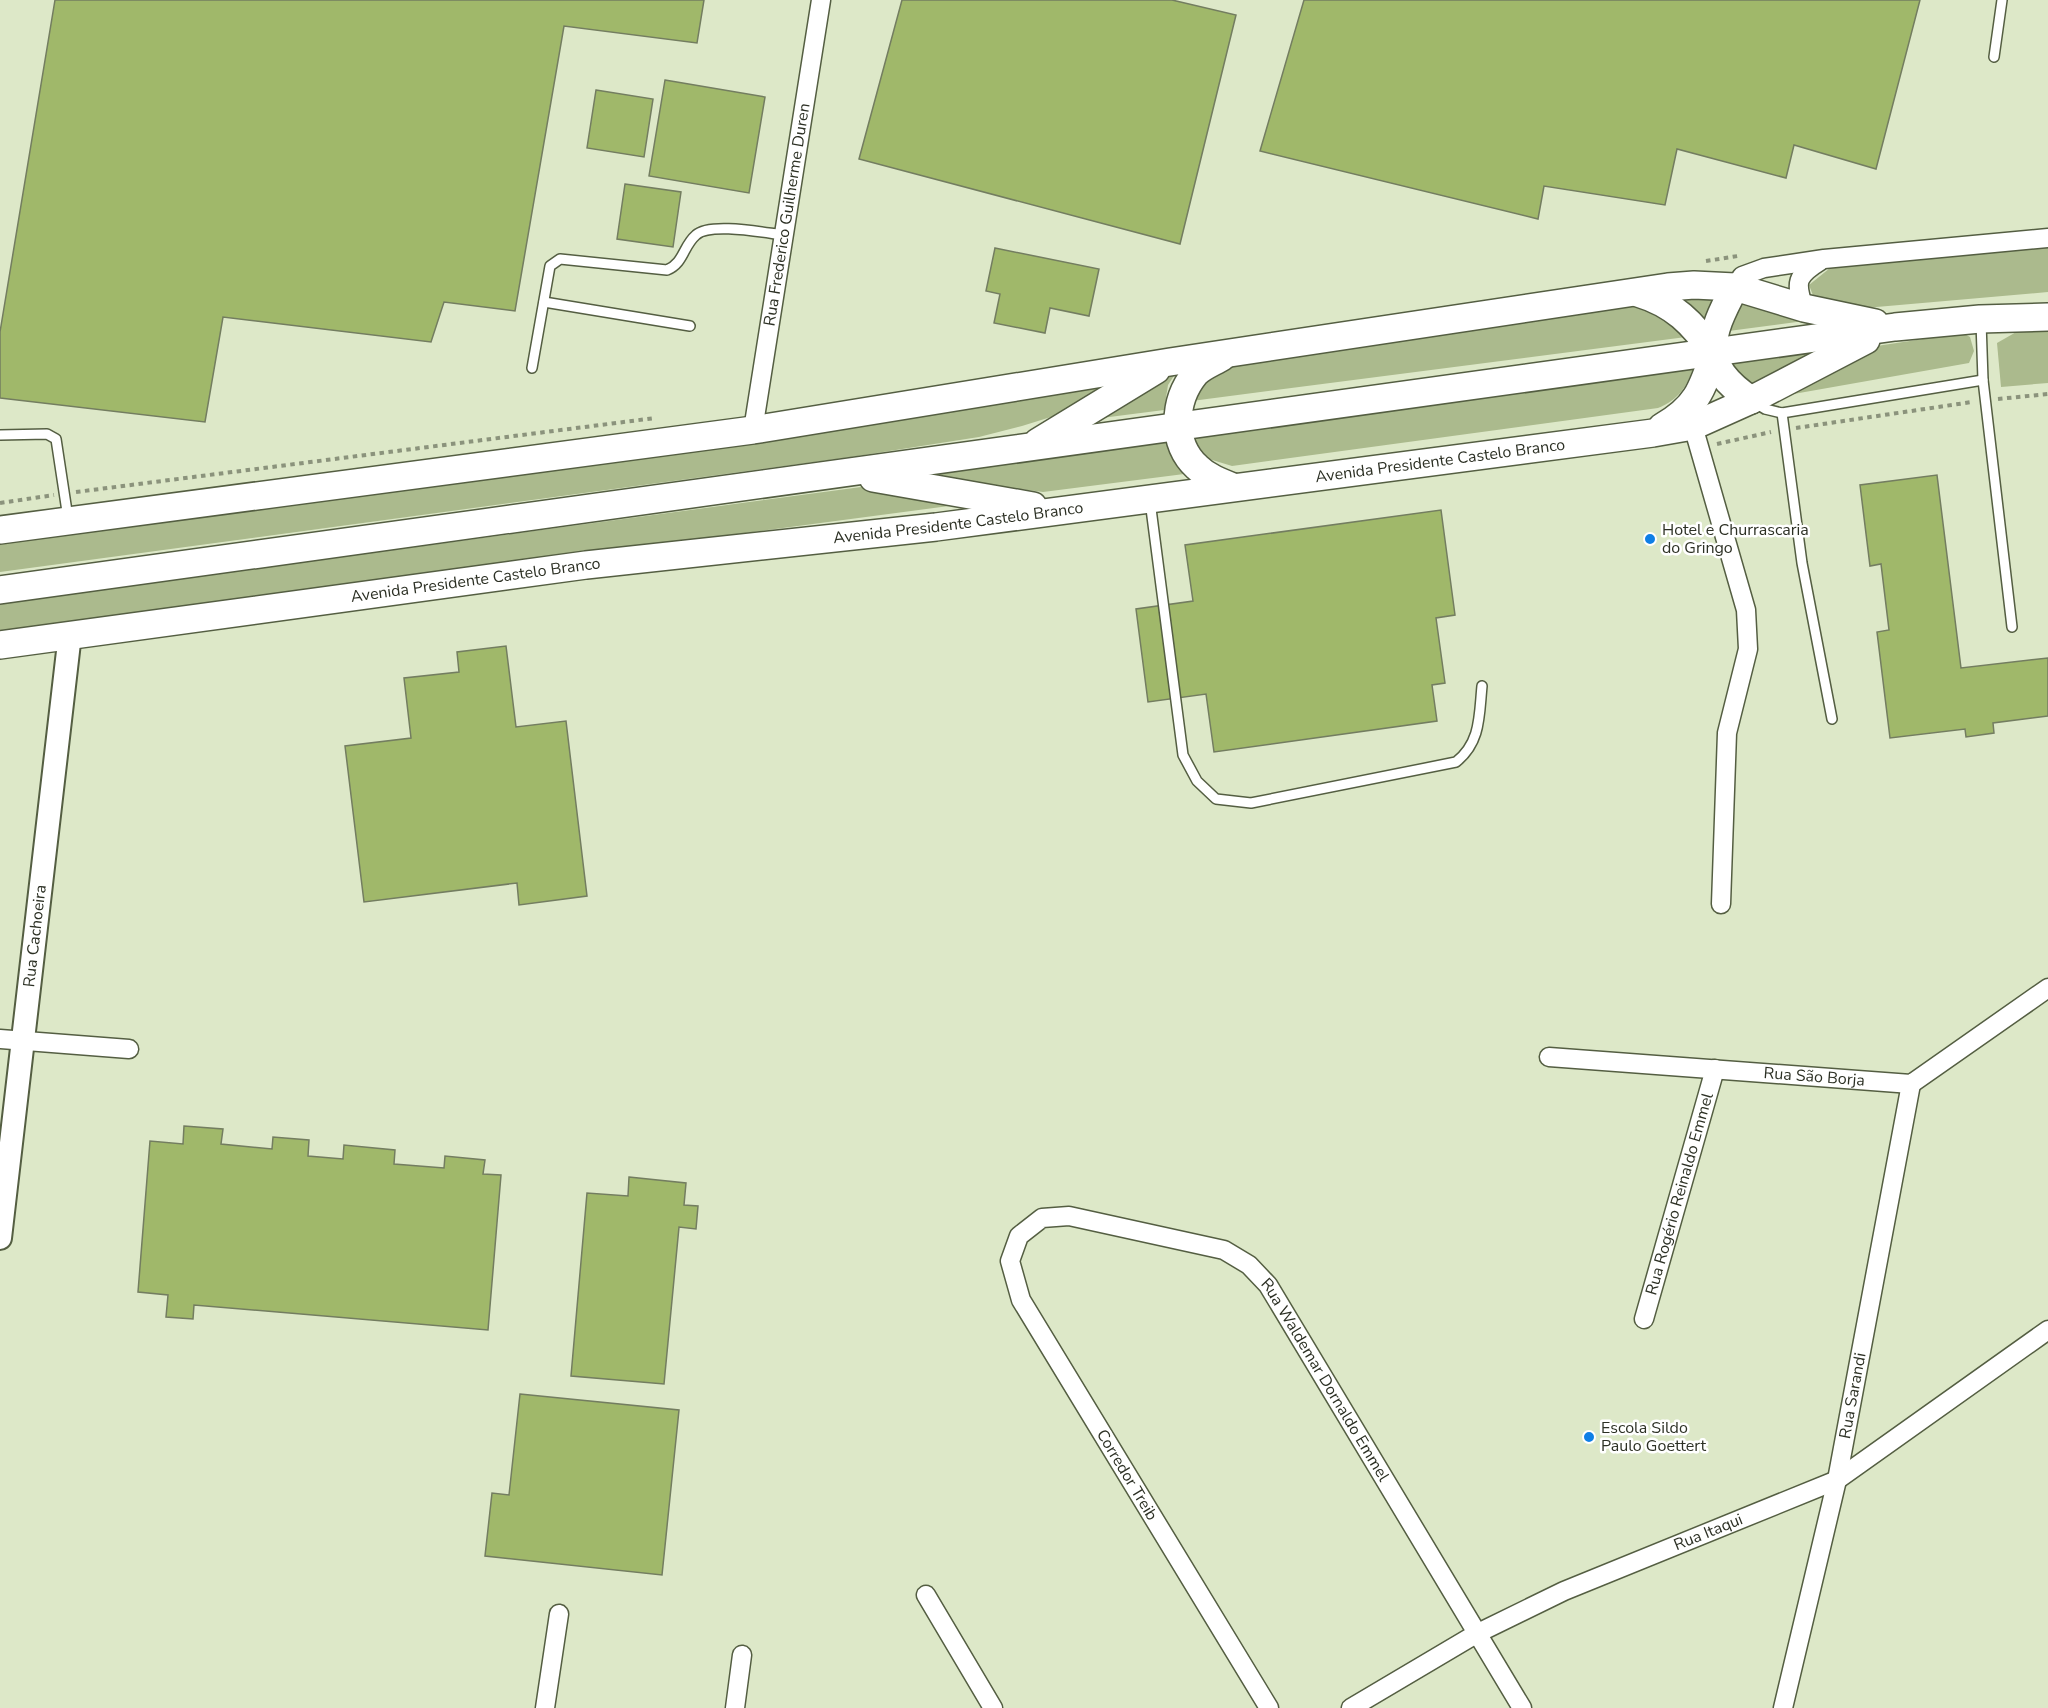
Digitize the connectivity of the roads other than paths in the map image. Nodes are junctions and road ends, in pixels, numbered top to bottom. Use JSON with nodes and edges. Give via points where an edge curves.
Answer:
{"nodes":[{"id":1,"x":821,"y":0,"type":"edge"},
{"id":2,"x":2002,"y":0,"type":"edge"},
{"id":3,"x":1994,"y":57,"type":"dead end"},
{"id":4,"x":784,"y":235,"type":"junction"},
{"id":5,"x":2048,"y":238,"type":"edge"},
{"id":6,"x":1824,"y":259,"type":"junction"},
{"id":7,"x":1735,"y":287,"type":"junction"},
{"id":8,"x":1638,"y":293,"type":"junction"},
{"id":9,"x":544,"y":302,"type":"junction"},
{"id":10,"x":1804,"y":308,"type":"junction"},
{"id":11,"x":2048,"y":317,"type":"edge"},
{"id":12,"x":1980,"y":319,"type":"junction"},
{"id":13,"x":690,"y":326,"type":"dead end"},
{"id":14,"x":1895,"y":327,"type":"junction"},
{"id":15,"x":1228,"y":353,"type":"junction"},
{"id":16,"x":1713,"y":354,"type":"junction"},
{"id":17,"x":1170,"y":362,"type":"junction"},
{"id":18,"x":532,"y":368,"type":"dead end"},
{"id":19,"x":1983,"y":380,"type":"junction"},
{"id":20,"x":1751,"y":400,"type":"junction"},
{"id":21,"x":1782,"y":413,"type":"junction"},
{"id":22,"x":1693,"y":426,"type":"junction"},
{"id":23,"x":1177,"y":428,"type":"junction"},
{"id":24,"x":753,"y":430,"type":"junction"},
{"id":25,"x":1653,"y":433,"type":"junction"},
{"id":26,"x":0,"y":435,"type":"edge"},
{"id":27,"x":1027,"y":448,"type":"junction"},
{"id":28,"x":848,"y":474,"type":"junction"},
{"id":29,"x":1233,"y":487,"type":"junction"},
{"id":30,"x":1150,"y":499,"type":"junction"},
{"id":31,"x":1061,"y":511,"type":"junction"},
{"id":32,"x":69,"y":521,"type":"junction"},
{"id":33,"x":0,"y":530,"type":"edge"},
{"id":34,"x":0,"y":591,"type":"edge"},
{"id":35,"x":2012,"y":627,"type":"dead end"},
{"id":36,"x":70,"y":634,"type":"junction"},
{"id":37,"x":0,"y":645,"type":"edge"},
{"id":38,"x":1482,"y":686,"type":"dead end"},
{"id":39,"x":1832,"y":719,"type":"dead end"},
{"id":40,"x":1720,"y":904,"type":"dead end"},
{"id":41,"x":2048,"y":988,"type":"edge"},
{"id":42,"x":0,"y":1039,"type":"edge"},
{"id":43,"x":23,"y":1042,"type":"junction"},
{"id":44,"x":129,"y":1049,"type":"dead end"},
{"id":45,"x":1549,"y":1057,"type":"dead end"},
{"id":46,"x":1715,"y":1069,"type":"junction"},
{"id":47,"x":1911,"y":1084,"type":"junction"},
{"id":48,"x":1019,"y":1236,"type":"joint"},
{"id":49,"x":0,"y":1238,"type":"edge"},
{"id":50,"x":1644,"y":1318,"type":"dead end"},
{"id":51,"x":2048,"y":1330,"type":"edge"},
{"id":52,"x":1837,"y":1480,"type":"junction"},
{"id":53,"x":926,"y":1595,"type":"dead end"},
{"id":54,"x":559,"y":1614,"type":"dead end"},
{"id":55,"x":1476,"y":1634,"type":"junction"},
{"id":56,"x":742,"y":1655,"type":"dead end"},
{"id":57,"x":545,"y":1708,"type":"edge"},
{"id":58,"x":735,"y":1708,"type":"edge"},
{"id":59,"x":993,"y":1708,"type":"edge"},
{"id":60,"x":1269,"y":1708,"type":"edge"},
{"id":61,"x":1351,"y":1708,"type":"edge"},
{"id":62,"x":1522,"y":1708,"type":"edge"},
{"id":63,"x":1783,"y":1708,"type":"edge"}],
"edges":[{"from":1,"to":4,"type":"street","name":"Rua Frederico Guilherme Duren"},
{"from":2,"to":3,"type":"lane"},
{"from":4,"to":9,"type":"lane","via":[[705,230],[696,234],[679,262],[667,270],[560,259],[550,266]]},
{"from":4,"to":24,"type":"street","name":"Rua Frederico Guilherme Duren"},
{"from":5,"to":6,"type":"street"},
{"from":6,"to":7,"type":"street","via":[[1746,273]]},
{"from":6,"to":10,"type":"street","via":[[1800,279],[1798,291]]},
{"from":7,"to":8,"type":"main road","name":"Avenida Presidente Castelo Branco","via":[[1694,285]]},
{"from":7,"to":10,"type":"main road","name":"Avenida Presidente Castelo Branco"},
{"from":7,"to":16,"type":"main road","via":[[1715,330]]},
{"from":8,"to":15,"type":"main road","name":"Avenida Presidente Castelo Branco"},
{"from":8,"to":16,"type":"main road","via":[[1659,299],[1681,313]]},
{"from":9,"to":13,"type":"lane"},
{"from":9,"to":18,"type":"lane"},
{"from":10,"to":14,"type":"main road","name":"Avenida Presidente Castelo Branco"},
{"from":11,"to":12,"type":"main road","name":"Avenida Presidente Castelo Branco"},
{"from":12,"to":14,"type":"main road","name":"Avenida Presidente Castelo Branco"},
{"from":12,"to":19,"type":"lane"},
{"from":14,"to":16,"type":"main road","name":"Avenida Presidente Castelo Branco"},
{"from":14,"to":20,"type":"main road","name":"Avenida Presidente Castelo Branco"},
{"from":15,"to":17,"type":"main road","name":"Avenida Presidente Castelo Branco"},
{"from":15,"to":23,"type":"main road","via":[[1195,374],[1179,405]]},
{"from":16,"to":20,"type":"main road","via":[[1723,378]]},
{"from":16,"to":23,"type":"main road","name":"Avenida Presidente Castelo Branco"},
{"from":16,"to":25,"type":"main road","via":[[1694,403]]},
{"from":17,"to":24,"type":"main road","name":"Avenida Presidente Castelo Branco"},
{"from":17,"to":27,"type":"main road"},
{"from":19,"to":21,"type":"lane"},
{"from":19,"to":35,"type":"lane"},
{"from":20,"to":21,"type":"lane"},
{"from":20,"to":22,"type":"main road","name":"Avenida Presidente Castelo Branco"},
{"from":21,"to":39,"type":"lane","via":[[1802,563]]},
{"from":22,"to":25,"type":"main road","name":"Avenida Presidente Castelo Branco"},
{"from":22,"to":40,"type":"street","via":[[1746,610],[1748,648],[1727,733]]},
{"from":23,"to":27,"type":"main road","name":"Avenida Presidente Castelo Branco"},
{"from":23,"to":29,"type":"main road","via":[[1183,450],[1196,466]]},
{"from":24,"to":32,"type":"main road","name":"Avenida Presidente Castelo Branco"},
{"from":25,"to":29,"type":"main road","name":"Avenida Presidente Castelo Branco"},
{"from":26,"to":32,"type":"lane","via":[[47,434],[56,439]]},
{"from":27,"to":28,"type":"main road","name":"Avenida Presidente Castelo Branco"},
{"from":28,"to":31,"type":"main road"},
{"from":28,"to":34,"type":"main road","name":"Avenida Presidente Castelo Branco"},
{"from":29,"to":30,"type":"main road","name":"Avenida Presidente Castelo Branco"},
{"from":30,"to":31,"type":"main road","name":"Avenida Presidente Castelo Branco"},
{"from":30,"to":38,"type":"lane","via":[[1183,755],[1197,781],[1216,799],[1251,803],[1456,762],[1468,752],[1477,735]]},
{"from":31,"to":36,"type":"main road","name":"Avenida Presidente Castelo Branco","via":[[586,565]]},
{"from":32,"to":33,"type":"main road","name":"Avenida Presidente Castelo Branco"},
{"from":36,"to":37,"type":"main road","name":"Avenida Presidente Castelo Branco"},
{"from":36,"to":43,"type":"street","name":"Rua Cachoeira"},
{"from":41,"to":47,"type":"street"},
{"from":42,"to":43,"type":"street"},
{"from":43,"to":44,"type":"street"},
{"from":43,"to":49,"type":"street","name":"Rua Cachoeira"},
{"from":45,"to":46,"type":"street","name":"Rua São Borja"},
{"from":46,"to":47,"type":"street","name":"Rua São Borja"},
{"from":46,"to":50,"type":"street","name":"Rua Rogério Reinaldo Emmel"},
{"from":47,"to":52,"type":"street","name":"Rua Sarandi"},
{"from":48,"to":55,"type":"street","name":"Rua Waldemar Dornaldo Emmel","via":[[1042,1218],[1069,1216],[1224,1250],[1249,1265],[1268,1285]]},
{"from":48,"to":60,"type":"street","name":"Corredor Treib","via":[[1010,1261],[1020,1300]]},
{"from":51,"to":52,"type":"street","name":"Rua Itaqui"},
{"from":52,"to":55,"type":"street","name":"Rua Itaqui","via":[[1564,1591]]},
{"from":52,"to":63,"type":"street","name":"Rua Sarandi"},
{"from":53,"to":59,"type":"street"},
{"from":54,"to":57,"type":"street"},
{"from":55,"to":61,"type":"street","name":"Rua Itaqui"},
{"from":55,"to":62,"type":"street","name":"Rua Waldemar Dornaldo Emmel"},
{"from":56,"to":58,"type":"street"}]}
